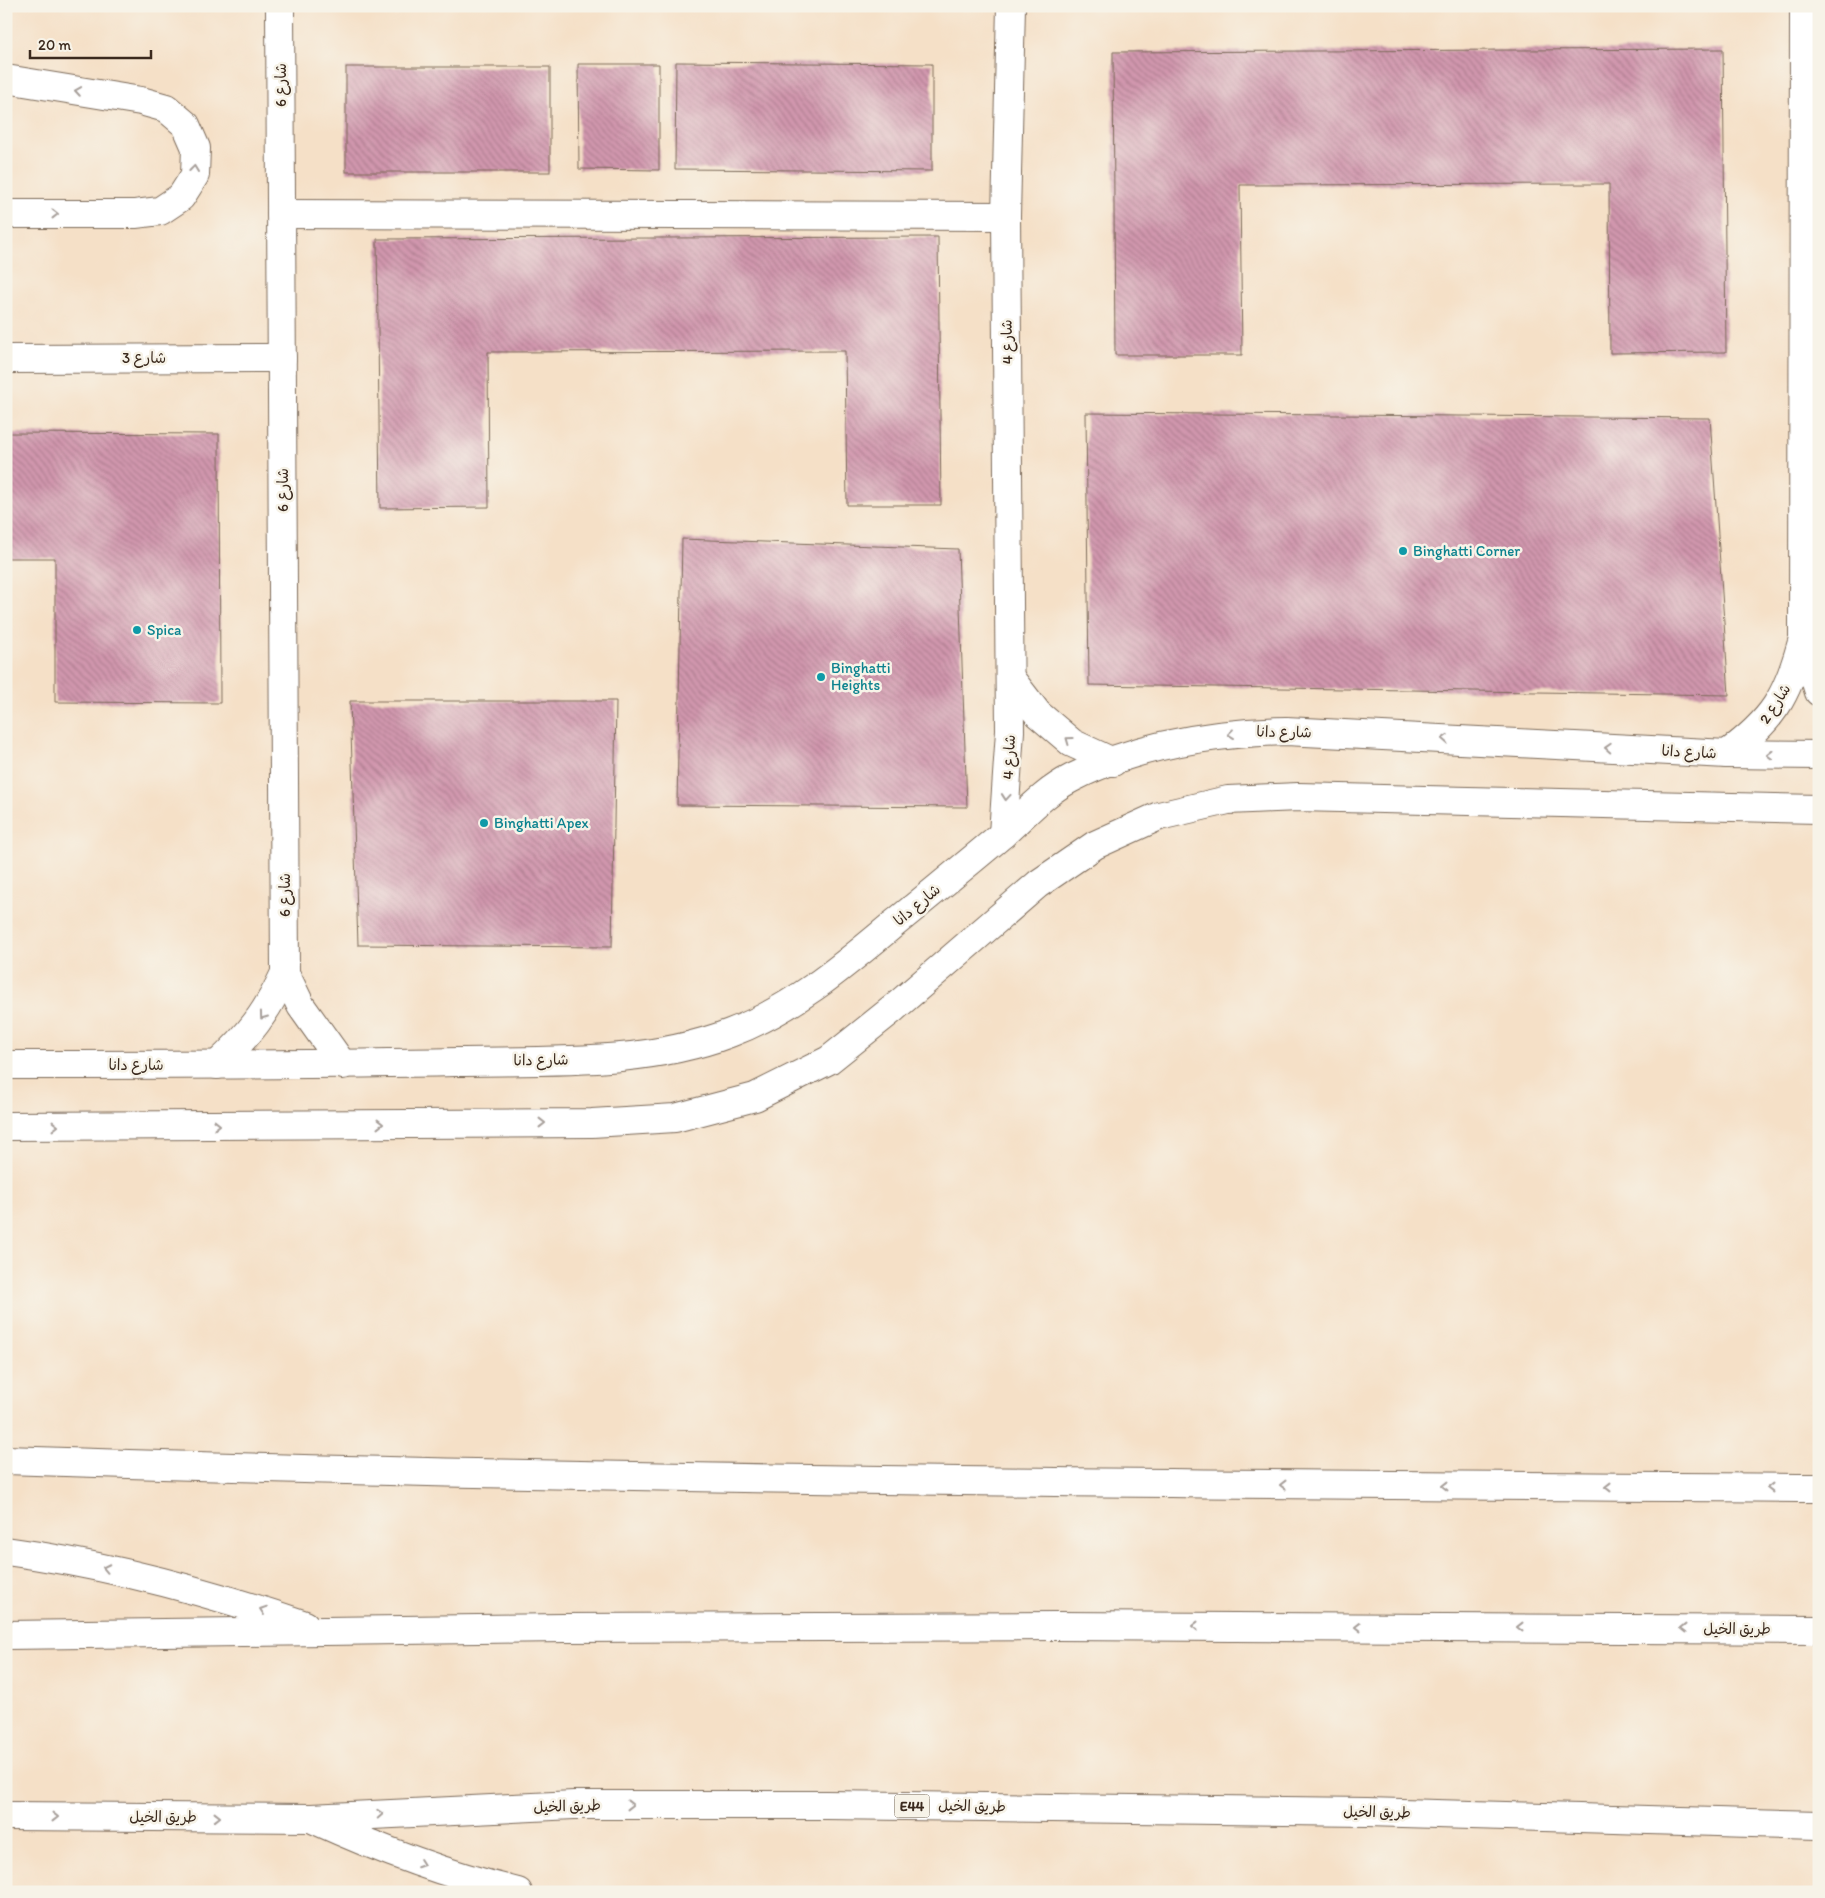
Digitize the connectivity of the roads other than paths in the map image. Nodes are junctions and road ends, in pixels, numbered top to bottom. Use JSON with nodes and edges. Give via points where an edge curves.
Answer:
{"nodes":[{"id":1,"x":280,"y":6,"type":"edge"},
{"id":2,"x":1011,"y":6,"type":"edge"},
{"id":3,"x":1804,"y":6,"type":"edge"},
{"id":4,"x":6,"y":79,"type":"edge"},
{"id":5,"x":6,"y":214,"type":"edge"},
{"id":6,"x":282,"y":214,"type":"junction"},
{"id":7,"x":1006,"y":216,"type":"junction"},
{"id":8,"x":282,"y":358,"type":"junction"},
{"id":9,"x":6,"y":359,"type":"edge"},
{"id":10,"x":1802,"y":640,"type":"junction"},
{"id":11,"x":1010,"y":679,"type":"junction"},
{"id":12,"x":1819,"y":692,"type":"edge"},
{"id":13,"x":1727,"y":754,"type":"junction"},
{"id":14,"x":1819,"y":755,"type":"edge"},
{"id":15,"x":1113,"y":762,"type":"junction"},
{"id":16,"x":1819,"y":809,"type":"edge"},
{"id":17,"x":1003,"y":834,"type":"junction"},
{"id":18,"x":285,"y":973,"type":"junction"},
{"id":19,"x":343,"y":1064,"type":"junction"},
{"id":20,"x":6,"y":1065,"type":"edge"},
{"id":21,"x":217,"y":1065,"type":"junction"},
{"id":22,"x":6,"y":1126,"type":"edge"},
{"id":23,"x":6,"y":1460,"type":"edge"},
{"id":24,"x":1819,"y":1488,"type":"edge"},
{"id":25,"x":6,"y":1550,"type":"edge"},
{"id":26,"x":1819,"y":1630,"type":"edge"},
{"id":27,"x":326,"y":1631,"type":"junction"},
{"id":28,"x":6,"y":1635,"type":"edge"},
{"id":29,"x":6,"y":1816,"type":"edge"},
{"id":30,"x":311,"y":1818,"type":"junction"},
{"id":31,"x":1819,"y":1825,"type":"edge"},
{"id":32,"x":518,"y":1892,"type":"edge"}],
"edges":[{"from":1,"to":6,"type":"main road","name":"شارع 6"},
{"from":2,"to":7,"type":"main road","name":"شارع 4"},
{"from":3,"to":10,"type":"main road","name":"شارع 2"},
{"from":5,"to":4,"type":"main road","one_way":true,"via":[[135,214],[160,211],[181,197],[195,175],[196,148],[186,125],[166,108]]},
{"from":6,"to":7,"type":"main road"},
{"from":6,"to":8,"type":"main road","name":"شارع 6"},
{"from":7,"to":11,"type":"main road","name":"شارع 4"},
{"from":8,"to":9,"type":"main road","name":"شارع 3"},
{"from":8,"to":18,"type":"main road","name":"شارع 6"},
{"from":10,"to":12,"type":"main road","name":"شارع 2"},
{"from":10,"to":13,"type":"main road","name":"شارع 2","via":[[1793,675],[1777,706],[1755,733]]},
{"from":15,"to":11,"type":"main road","one_way":true,"via":[[1072,743],[1038,714]]},
{"from":11,"to":17,"type":"main road","name":"شارع 4","one_way":true},
{"from":14,"to":13,"type":"main road","name":"شارع دانا","one_way":true},
{"from":13,"to":15,"type":"main road","name":"شارع دانا","one_way":true,"via":[[1286,731],[1198,738]]},
{"from":15,"to":17,"type":"main road","name":"شارع دانا","via":[[1071,778],[1034,802]]},
{"from":22,"to":16,"type":"main road","one_way":true,"via":[[592,1123],[675,1118],[755,1097],[829,1060],[1038,884],[1096,844],[1160,816],[1228,800],[1298,797]]},
{"from":17,"to":19,"type":"main road","name":"شارع دانا","via":[[850,960],[793,1002],[730,1033],[662,1052],[591,1059]]},
{"from":18,"to":19,"type":"main road","name":"شارع 6","via":[[301,1006]]},
{"from":18,"to":21,"type":"main road","name":"شارع 6","one_way":true,"via":[[269,1008],[246,1039]]},
{"from":19,"to":21,"type":"main road","name":"شارع دانا"},
{"from":20,"to":21,"type":"main road","name":"شارع دانا"},
{"from":24,"to":23,"type":"main road","one_way":true,"via":[[1284,1485],[634,1475]]},
{"from":27,"to":25,"type":"main road","one_way":true,"via":[[240,1602],[152,1578]]},
{"from":26,"to":27,"type":"main road","name":"طريق الخيل","one_way":true,"via":[[1037,1626]]},
{"from":27,"to":28,"type":"main road","name":"طريق الخيل"},
{"from":29,"to":30,"type":"main road","name":"طريق الخيل","number":"E44","one_way":true},
{"from":30,"to":31,"type":"main road","name":"طريق الخيل","number":"E44","one_way":true,"via":[[574,1805],[826,1805],[1367,1812]]},
{"from":30,"to":32,"type":"main road","one_way":true,"via":[[424,1865]]}]}
